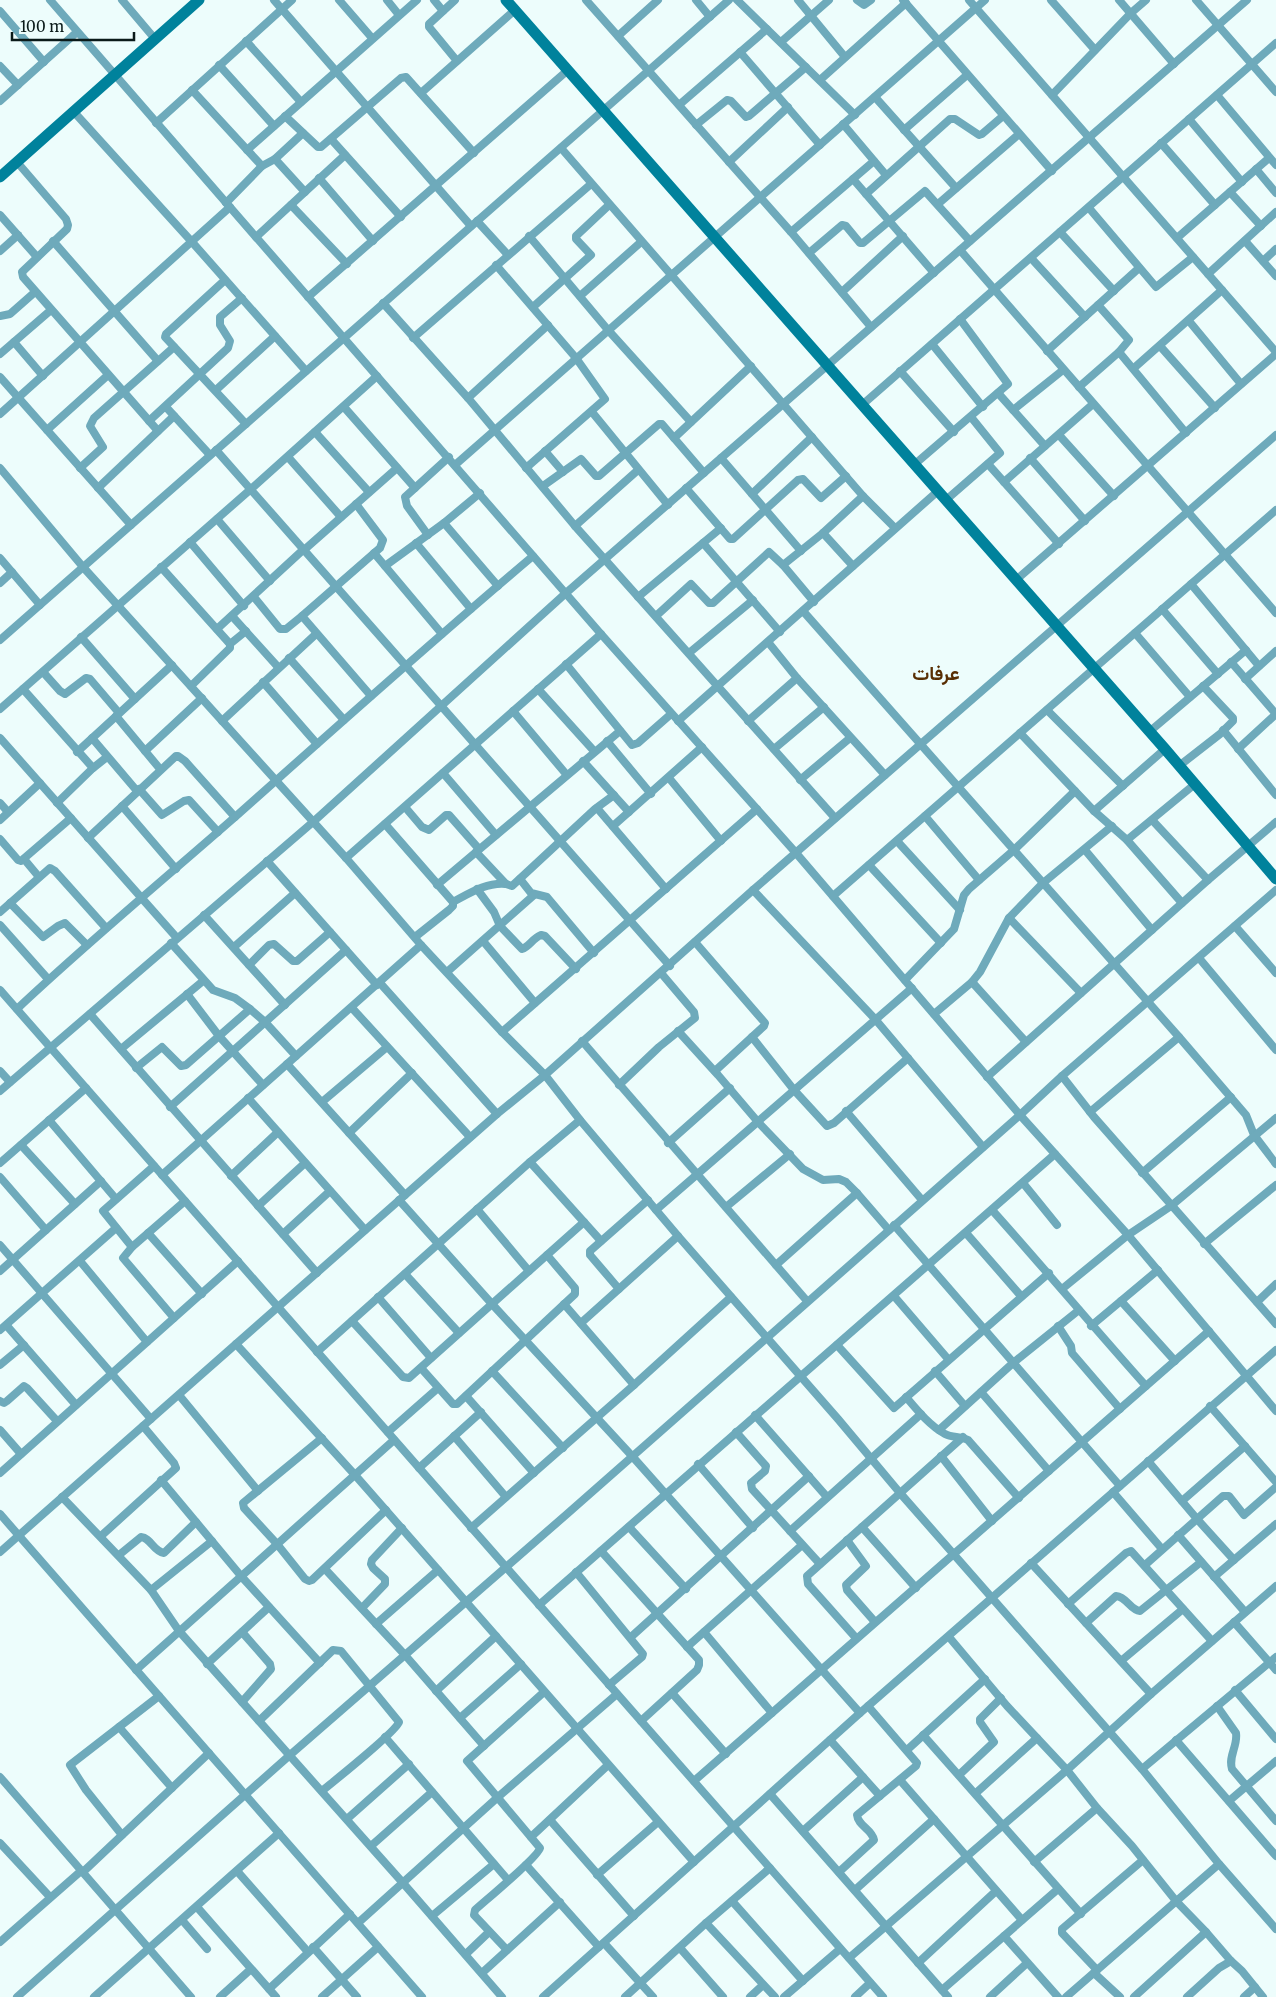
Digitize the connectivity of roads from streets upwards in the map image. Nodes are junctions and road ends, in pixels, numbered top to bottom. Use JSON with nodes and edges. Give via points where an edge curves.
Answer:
{"nodes":[{"id":1,"x":50,"y":0,"type":"edge"},
{"id":2,"x":123,"y":0,"type":"edge"},
{"id":3,"x":199,"y":0,"type":"edge"},
{"id":4,"x":274,"y":0,"type":"edge"},
{"id":5,"x":292,"y":0,"type":"edge"},
{"id":6,"x":339,"y":0,"type":"edge"},
{"id":7,"x":387,"y":0,"type":"edge"},
{"id":8,"x":417,"y":0,"type":"edge"},
{"id":9,"x":434,"y":0,"type":"edge"},
{"id":10,"x":455,"y":0,"type":"edge"},
{"id":11,"x":506,"y":0,"type":"edge"},
{"id":12,"x":586,"y":0,"type":"edge"},
{"id":13,"x":658,"y":0,"type":"edge"},
{"id":14,"x":696,"y":0,"type":"edge"},
{"id":15,"x":729,"y":0,"type":"edge"},
{"id":16,"x":737,"y":0,"type":"edge"},
{"id":17,"x":798,"y":0,"type":"edge"},
{"id":18,"x":829,"y":0,"type":"edge"},
{"id":19,"x":857,"y":0,"type":"edge"},
{"id":20,"x":871,"y":0,"type":"edge"},
{"id":21,"x":969,"y":0,"type":"edge"},
{"id":22,"x":985,"y":0,"type":"edge"},
{"id":23,"x":1051,"y":0,"type":"edge"},
{"id":24,"x":1119,"y":0,"type":"edge"},
{"id":25,"x":1146,"y":0,"type":"edge"},
{"id":26,"x":1196,"y":0,"type":"edge"},
{"id":27,"x":1247,"y":0,"type":"edge"},
{"id":28,"x":904,"y":1,"type":"edge"},
{"id":29,"x":976,"y":8,"type":"junction"},
{"id":30,"x":282,"y":9,"type":"junction"},
{"id":31,"x":516,"y":10,"type":"junction"},
{"id":32,"x":0,"y":11,"type":"edge"},
{"id":33,"x":443,"y":11,"type":"junction"},
{"id":34,"x":1131,"y":13,"type":"junction"},
{"id":35,"x":400,"y":15,"type":"junction"},
{"id":36,"x":811,"y":16,"type":"junction"},
{"id":37,"x":710,"y":17,"type":"junction"},
{"id":38,"x":1217,"y":24,"type":"junction"},
{"id":39,"x":767,"y":29,"type":"junction"},
{"id":40,"x":77,"y":32,"type":"junction"},
{"id":41,"x":618,"y":36,"type":"junction"},
{"id":42,"x":372,"y":38,"type":"junction"},
{"id":43,"x":155,"y":39,"type":"junction"},
{"id":44,"x":246,"y":41,"type":"junction"},
{"id":45,"x":938,"y":41,"type":"junction"},
{"id":46,"x":781,"y":42,"type":"junction"},
{"id":47,"x":1276,"y":43,"type":"edge"},
{"id":48,"x":1095,"y":50,"type":"junction"},
{"id":49,"x":740,"y":52,"type":"junction"},
{"id":50,"x":845,"y":57,"type":"junction"},
{"id":51,"x":458,"y":61,"type":"junction"},
{"id":52,"x":44,"y":62,"type":"junction"},
{"id":53,"x":1252,"y":63,"type":"junction"},
{"id":54,"x":1174,"y":64,"type":"junction"},
{"id":55,"x":219,"y":65,"type":"junction"},
{"id":56,"x":0,"y":66,"type":"edge"},
{"id":57,"x":806,"y":67,"type":"junction"},
{"id":58,"x":568,"y":70,"type":"junction"},
{"id":59,"x":648,"y":70,"type":"junction"},
{"id":60,"x":336,"y":71,"type":"junction"},
{"id":61,"x":967,"y":74,"type":"junction"},
{"id":62,"x":116,"y":75,"type":"junction"},
{"id":63,"x":820,"y":80,"type":"junction"},
{"id":64,"x":18,"y":85,"type":"junction"},
{"id":65,"x":192,"y":90,"type":"junction"},
{"id":66,"x":1276,"y":92,"type":"edge"},
{"id":67,"x":421,"y":94,"type":"junction"},
{"id":68,"x":776,"y":94,"type":"junction"},
{"id":69,"x":1216,"y":94,"type":"junction"},
{"id":70,"x":1052,"y":95,"type":"junction"},
{"id":71,"x":875,"y":97,"type":"junction"},
{"id":72,"x":0,"y":101,"type":"edge"},
{"id":73,"x":301,"y":102,"type":"junction"},
{"id":74,"x":679,"y":105,"type":"junction"},
{"id":75,"x":367,"y":106,"type":"junction"},
{"id":76,"x":788,"y":108,"type":"junction"},
{"id":77,"x":603,"y":110,"type":"junction"},
{"id":78,"x":74,"y":112,"type":"junction"},
{"id":79,"x":855,"y":114,"type":"junction"},
{"id":80,"x":286,"y":116,"type":"junction"},
{"id":81,"x":1003,"y":116,"type":"junction"},
{"id":82,"x":1189,"y":119,"type":"junction"},
{"id":83,"x":156,"y":123,"type":"junction"},
{"id":84,"x":843,"y":124,"type":"junction"},
{"id":85,"x":696,"y":125,"type":"junction"},
{"id":86,"x":274,"y":126,"type":"junction"},
{"id":87,"x":904,"y":130,"type":"junction"},
{"id":88,"x":303,"y":133,"type":"junction"},
{"id":89,"x":1019,"y":134,"type":"junction"},
{"id":90,"x":1090,"y":137,"type":"junction"},
{"id":91,"x":331,"y":139,"type":"junction"},
{"id":92,"x":1161,"y":143,"type":"junction"},
{"id":93,"x":820,"y":144,"type":"junction"},
{"id":94,"x":919,"y":146,"type":"junction"},
{"id":95,"x":560,"y":148,"type":"junction"},
{"id":96,"x":247,"y":150,"type":"junction"},
{"id":97,"x":474,"y":153,"type":"junction"},
{"id":98,"x":345,"y":155,"type":"junction"},
{"id":99,"x":1269,"y":158,"type":"junction"},
{"id":100,"x":275,"y":159,"type":"junction"},
{"id":101,"x":874,"y":161,"type":"junction"},
{"id":102,"x":17,"y":162,"type":"junction"},
{"id":103,"x":729,"y":162,"type":"junction"},
{"id":104,"x":1276,"y":165,"type":"edge"},
{"id":105,"x":262,"y":166,"type":"junction"},
{"id":106,"x":1256,"y":170,"type":"junction"},
{"id":107,"x":1052,"y":171,"type":"junction"},
{"id":108,"x":886,"y":175,"type":"junction"},
{"id":109,"x":1124,"y":176,"type":"junction"},
{"id":110,"x":0,"y":177,"type":"edge"},
{"id":111,"x":319,"y":178,"type":"junction"},
{"id":112,"x":853,"y":179,"type":"junction"},
{"id":113,"x":1242,"y":182,"type":"junction"},
{"id":114,"x":591,"y":184,"type":"junction"},
{"id":115,"x":436,"y":186,"type":"junction"},
{"id":116,"x":956,"y":188,"type":"junction"},
{"id":117,"x":305,"y":192,"type":"junction"},
{"id":118,"x":1230,"y":192,"type":"junction"},
{"id":119,"x":1276,"y":193,"type":"edge"},
{"id":120,"x":866,"y":194,"type":"junction"},
{"id":121,"x":759,"y":197,"type":"junction"},
{"id":122,"x":938,"y":204,"type":"junction"},
{"id":123,"x":228,"y":205,"type":"junction"},
{"id":124,"x":291,"y":205,"type":"junction"},
{"id":125,"x":609,"y":205,"type":"junction"},
{"id":126,"x":1215,"y":205,"type":"junction"},
{"id":127,"x":1090,"y":208,"type":"junction"},
{"id":128,"x":1276,"y":212,"type":"edge"},
{"id":129,"x":0,"y":215,"type":"edge"},
{"id":130,"x":401,"y":217,"type":"junction"},
{"id":131,"x":890,"y":221,"type":"junction"},
{"id":132,"x":474,"y":223,"type":"junction"},
{"id":133,"x":1261,"y":226,"type":"junction"},
{"id":134,"x":791,"y":232,"type":"junction"},
{"id":135,"x":1060,"y":232,"type":"junction"},
{"id":136,"x":18,"y":236,"type":"junction"},
{"id":137,"x":529,"y":236,"type":"junction"},
{"id":138,"x":715,"y":236,"type":"junction"},
{"id":139,"x":903,"y":236,"type":"junction"},
{"id":140,"x":256,"y":237,"type":"junction"},
{"id":141,"x":1177,"y":238,"type":"junction"},
{"id":142,"x":373,"y":241,"type":"junction"},
{"id":143,"x":970,"y":241,"type":"junction"},
{"id":144,"x":1245,"y":241,"type":"junction"},
{"id":145,"x":53,"y":242,"type":"junction"},
{"id":146,"x":192,"y":242,"type":"junction"},
{"id":147,"x":641,"y":242,"type":"junction"},
{"id":148,"x":1276,"y":249,"type":"edge"},
{"id":149,"x":960,"y":250,"type":"junction"},
{"id":150,"x":0,"y":251,"type":"edge"},
{"id":151,"x":809,"y":253,"type":"junction"},
{"id":152,"x":508,"y":255,"type":"junction"},
{"id":153,"x":37,"y":257,"type":"junction"},
{"id":154,"x":1193,"y":257,"type":"junction"},
{"id":155,"x":1031,"y":258,"type":"junction"},
{"id":156,"x":1263,"y":261,"type":"junction"},
{"id":157,"x":347,"y":264,"type":"junction"},
{"id":158,"x":496,"y":265,"type":"junction"},
{"id":159,"x":1139,"y":268,"type":"junction"},
{"id":160,"x":934,"y":273,"type":"junction"},
{"id":161,"x":1208,"y":274,"type":"junction"},
{"id":162,"x":671,"y":275,"type":"junction"},
{"id":163,"x":1276,"y":276,"type":"edge"},
{"id":164,"x":565,"y":279,"type":"junction"},
{"id":165,"x":225,"y":280,"type":"junction"},
{"id":166,"x":995,"y":289,"type":"junction"},
{"id":167,"x":1222,"y":290,"type":"junction"},
{"id":168,"x":1114,"y":291,"type":"junction"},
{"id":169,"x":35,"y":292,"type":"junction"},
{"id":170,"x":842,"y":292,"type":"junction"},
{"id":171,"x":580,"y":296,"type":"junction"},
{"id":172,"x":308,"y":297,"type":"junction"},
{"id":173,"x":242,"y":298,"type":"junction"},
{"id":174,"x":383,"y":303,"type":"junction"},
{"id":175,"x":1098,"y":305,"type":"junction"},
{"id":176,"x":532,"y":307,"type":"junction"},
{"id":177,"x":51,"y":310,"type":"junction"},
{"id":178,"x":115,"y":311,"type":"junction"},
{"id":179,"x":0,"y":316,"type":"edge"},
{"id":180,"x":1085,"y":317,"type":"junction"},
{"id":181,"x":960,"y":319,"type":"junction"},
{"id":182,"x":1189,"y":321,"type":"junction"},
{"id":183,"x":548,"y":325,"type":"junction"},
{"id":184,"x":871,"y":327,"type":"junction"},
{"id":185,"x":608,"y":330,"type":"junction"},
{"id":186,"x":275,"y":336,"type":"junction"},
{"id":187,"x":343,"y":338,"type":"junction"},
{"id":188,"x":413,"y":338,"type":"junction"},
{"id":189,"x":14,"y":342,"type":"junction"},
{"id":190,"x":80,"y":343,"type":"junction"},
{"id":191,"x":932,"y":344,"type":"junction"},
{"id":192,"x":1160,"y":346,"type":"junction"},
{"id":193,"x":174,"y":347,"type":"junction"},
{"id":194,"x":1047,"y":351,"type":"junction"},
{"id":195,"x":1119,"y":352,"type":"junction"},
{"id":196,"x":1276,"y":353,"type":"edge"},
{"id":197,"x":0,"y":354,"type":"edge"},
{"id":198,"x":576,"y":358,"type":"junction"},
{"id":199,"x":158,"y":361,"type":"junction"},
{"id":200,"x":751,"y":366,"type":"junction"},
{"id":201,"x":828,"y":366,"type":"junction"},
{"id":202,"x":1134,"y":368,"type":"junction"},
{"id":203,"x":1063,"y":370,"type":"junction"},
{"id":204,"x":306,"y":371,"type":"junction"},
{"id":205,"x":900,"y":371,"type":"junction"},
{"id":206,"x":200,"y":374,"type":"junction"},
{"id":207,"x":108,"y":375,"type":"junction"},
{"id":208,"x":0,"y":376,"type":"edge"},
{"id":209,"x":43,"y":376,"type":"junction"},
{"id":210,"x":377,"y":376,"type":"junction"},
{"id":211,"x":1241,"y":384,"type":"junction"},
{"id":212,"x":1079,"y":387,"type":"junction"},
{"id":213,"x":216,"y":390,"type":"junction"},
{"id":214,"x":123,"y":393,"type":"junction"},
{"id":215,"x":998,"y":393,"type":"junction"},
{"id":216,"x":18,"y":398,"type":"junction"},
{"id":217,"x":468,"y":398,"type":"junction"},
{"id":218,"x":783,"y":404,"type":"junction"},
{"id":219,"x":1093,"y":404,"type":"junction"},
{"id":220,"x":862,"y":405,"type":"junction"},
{"id":221,"x":166,"y":406,"type":"junction"},
{"id":222,"x":344,"y":407,"type":"junction"},
{"id":223,"x":983,"y":407,"type":"junction"},
{"id":224,"x":1215,"y":408,"type":"junction"},
{"id":225,"x":1013,"y":410,"type":"junction"},
{"id":226,"x":592,"y":412,"type":"junction"},
{"id":227,"x":0,"y":414,"type":"edge"},
{"id":228,"x":174,"y":416,"type":"junction"},
{"id":229,"x":971,"y":417,"type":"junction"},
{"id":230,"x":149,"y":421,"type":"junction"},
{"id":231,"x":691,"y":422,"type":"junction"},
{"id":232,"x":246,"y":424,"type":"junction"},
{"id":233,"x":47,"y":430,"type":"junction"},
{"id":234,"x":495,"y":430,"type":"junction"},
{"id":235,"x":158,"y":431,"type":"junction"},
{"id":236,"x":315,"y":432,"type":"junction"},
{"id":237,"x":954,"y":432,"type":"junction"},
{"id":238,"x":1186,"y":433,"type":"junction"},
{"id":239,"x":1059,"y":435,"type":"junction"},
{"id":240,"x":1276,"y":435,"type":"edge"},
{"id":241,"x":812,"y":437,"type":"junction"},
{"id":242,"x":674,"y":438,"type":"junction"},
{"id":243,"x":1045,"y":446,"type":"junction"},
{"id":244,"x":545,"y":451,"type":"junction"},
{"id":245,"x":213,"y":453,"type":"junction"},
{"id":246,"x":624,"y":454,"type":"junction"},
{"id":247,"x":288,"y":457,"type":"junction"},
{"id":248,"x":449,"y":457,"type":"junction"},
{"id":249,"x":721,"y":458,"type":"junction"},
{"id":250,"x":1030,"y":458,"type":"junction"},
{"id":251,"x":915,"y":464,"type":"junction"},
{"id":252,"x":988,"y":464,"type":"junction"},
{"id":253,"x":455,"y":465,"type":"junction"},
{"id":254,"x":1147,"y":466,"type":"junction"},
{"id":255,"x":0,"y":468,"type":"edge"},
{"id":256,"x":80,"y":468,"type":"junction"},
{"id":257,"x":397,"y":468,"type":"junction"},
{"id":258,"x":526,"y":468,"type":"junction"},
{"id":259,"x":638,"y":470,"type":"junction"},
{"id":260,"x":563,"y":472,"type":"junction"},
{"id":261,"x":704,"y":473,"type":"junction"},
{"id":262,"x":846,"y":476,"type":"junction"},
{"id":263,"x":1004,"y":482,"type":"junction"},
{"id":264,"x":543,"y":486,"type":"junction"},
{"id":265,"x":98,"y":488,"type":"junction"},
{"id":266,"x":415,"y":488,"type":"junction"},
{"id":267,"x":686,"y":488,"type":"junction"},
{"id":268,"x":251,"y":489,"type":"junction"},
{"id":269,"x":938,"y":491,"type":"junction"},
{"id":270,"x":369,"y":492,"type":"junction"},
{"id":271,"x":480,"y":493,"type":"junction"},
{"id":272,"x":752,"y":494,"type":"junction"},
{"id":273,"x":862,"y":496,"type":"junction"},
{"id":274,"x":1114,"y":496,"type":"junction"},
{"id":275,"x":946,"y":500,"type":"junction"},
{"id":276,"x":356,"y":504,"type":"junction"},
{"id":277,"x":668,"y":505,"type":"junction"},
{"id":278,"x":766,"y":510,"type":"junction"},
{"id":279,"x":1276,"y":510,"type":"edge"},
{"id":280,"x":1187,"y":512,"type":"junction"},
{"id":281,"x":342,"y":516,"type":"junction"},
{"id":282,"x":217,"y":519,"type":"junction"},
{"id":283,"x":1085,"y":521,"type":"junction"},
{"id":284,"x":444,"y":523,"type":"junction"},
{"id":285,"x":131,"y":525,"type":"junction"},
{"id":286,"x":576,"y":526,"type":"junction"},
{"id":287,"x":721,"y":528,"type":"junction"},
{"id":288,"x":895,"y":528,"type":"junction"},
{"id":289,"x":823,"y":533,"type":"junction"},
{"id":290,"x":428,"y":535,"type":"junction"},
{"id":291,"x":190,"y":542,"type":"junction"},
{"id":292,"x":416,"y":543,"type":"junction"},
{"id":293,"x":702,"y":543,"type":"junction"},
{"id":294,"x":1058,"y":544,"type":"junction"},
{"id":295,"x":304,"y":549,"type":"junction"},
{"id":296,"x":801,"y":551,"type":"junction"},
{"id":297,"x":374,"y":553,"type":"junction"},
{"id":298,"x":1224,"y":554,"type":"junction"},
{"id":299,"x":533,"y":556,"type":"junction"},
{"id":300,"x":0,"y":558,"type":"edge"},
{"id":301,"x":605,"y":559,"type":"junction"},
{"id":302,"x":783,"y":565,"type":"junction"},
{"id":303,"x":385,"y":566,"type":"junction"},
{"id":304,"x":854,"y":566,"type":"junction"},
{"id":305,"x":83,"y":567,"type":"junction"},
{"id":306,"x":161,"y":567,"type":"junction"},
{"id":307,"x":12,"y":572,"type":"junction"},
{"id":308,"x":1016,"y":580,"type":"junction"},
{"id":309,"x":270,"y":581,"type":"junction"},
{"id":310,"x":737,"y":582,"type":"junction"},
{"id":311,"x":0,"y":583,"type":"edge"},
{"id":312,"x":1191,"y":584,"type":"junction"},
{"id":313,"x":335,"y":585,"type":"junction"},
{"id":314,"x":498,"y":586,"type":"junction"},
{"id":315,"x":566,"y":593,"type":"junction"},
{"id":316,"x":254,"y":596,"type":"junction"},
{"id":317,"x":638,"y":597,"type":"junction"},
{"id":318,"x":753,"y":600,"type":"junction"},
{"id":319,"x":814,"y":602,"type":"junction"},
{"id":320,"x":40,"y":605,"type":"junction"},
{"id":321,"x":118,"y":605,"type":"junction"},
{"id":322,"x":244,"y":606,"type":"junction"},
{"id":323,"x":470,"y":609,"type":"junction"},
{"id":324,"x":1162,"y":609,"type":"junction"},
{"id":325,"x":803,"y":611,"type":"junction"},
{"id":326,"x":1276,"y":613,"type":"edge"},
{"id":327,"x":232,"y":616,"type":"junction"},
{"id":328,"x":302,"y":616,"type":"junction"},
{"id":329,"x":656,"y":616,"type":"junction"},
{"id":330,"x":1056,"y":625,"type":"junction"},
{"id":331,"x":218,"y":629,"type":"junction"},
{"id":332,"x":246,"y":631,"type":"junction"},
{"id":333,"x":780,"y":632,"type":"junction"},
{"id":334,"x":1135,"y":633,"type":"junction"},
{"id":335,"x":316,"y":634,"type":"junction"},
{"id":336,"x":442,"y":634,"type":"junction"},
{"id":337,"x":601,"y":634,"type":"junction"},
{"id":338,"x":81,"y":637,"type":"junction"},
{"id":339,"x":0,"y":640,"type":"edge"},
{"id":340,"x":768,"y":642,"type":"junction"},
{"id":341,"x":230,"y":644,"type":"junction"},
{"id":342,"x":1246,"y":650,"type":"junction"},
{"id":343,"x":1276,"y":651,"type":"edge"},
{"id":344,"x":689,"y":654,"type":"junction"},
{"id":345,"x":289,"y":658,"type":"junction"},
{"id":346,"x":1231,"y":662,"type":"junction"},
{"id":347,"x":566,"y":664,"type":"junction"},
{"id":348,"x":172,"y":665,"type":"junction"},
{"id":349,"x":405,"y":665,"type":"junction"},
{"id":350,"x":1260,"y":666,"type":"junction"},
{"id":351,"x":278,"y":667,"type":"junction"},
{"id":352,"x":1094,"y":668,"type":"junction"},
{"id":353,"x":43,"y":672,"type":"junction"},
{"id":354,"x":1218,"y":674,"type":"junction"},
{"id":355,"x":797,"y":678,"type":"junction"},
{"id":356,"x":1245,"y":679,"type":"junction"},
{"id":357,"x":263,"y":682,"type":"junction"},
{"id":358,"x":717,"y":685,"type":"junction"},
{"id":359,"x":191,"y":686,"type":"junction"},
{"id":360,"x":1203,"y":686,"type":"junction"},
{"id":361,"x":23,"y":689,"type":"junction"},
{"id":362,"x":538,"y":689,"type":"junction"},
{"id":363,"x":371,"y":696,"type":"junction"},
{"id":364,"x":1190,"y":697,"type":"junction"},
{"id":365,"x":202,"y":698,"type":"junction"},
{"id":366,"x":135,"y":699,"type":"junction"},
{"id":367,"x":442,"y":706,"type":"junction"},
{"id":368,"x":824,"y":707,"type":"junction"},
{"id":369,"x":0,"y":709,"type":"edge"},
{"id":370,"x":1047,"y":710,"type":"junction"},
{"id":371,"x":513,"y":711,"type":"junction"},
{"id":372,"x":118,"y":714,"type":"junction"},
{"id":373,"x":671,"y":714,"type":"junction"},
{"id":374,"x":1276,"y":714,"type":"edge"},
{"id":375,"x":344,"y":720,"type":"junction"},
{"id":376,"x":222,"y":721,"type":"junction"},
{"id":377,"x":678,"y":721,"type":"junction"},
{"id":378,"x":748,"y":721,"type":"junction"},
{"id":379,"x":1224,"y":730,"type":"junction"},
{"id":380,"x":620,"y":731,"type":"junction"},
{"id":381,"x":1149,"y":732,"type":"junction"},
{"id":382,"x":1020,"y":733,"type":"junction"},
{"id":383,"x":0,"y":738,"type":"edge"},
{"id":384,"x":92,"y":738,"type":"junction"},
{"id":385,"x":850,"y":738,"type":"junction"},
{"id":386,"x":607,"y":741,"type":"junction"},
{"id":387,"x":317,"y":744,"type":"junction"},
{"id":388,"x":475,"y":744,"type":"junction"},
{"id":389,"x":920,"y":744,"type":"junction"},
{"id":390,"x":702,"y":747,"type":"junction"},
{"id":391,"x":774,"y":749,"type":"junction"},
{"id":392,"x":1238,"y":749,"type":"junction"},
{"id":393,"x":1165,"y":750,"type":"junction"},
{"id":394,"x":145,"y":751,"type":"junction"},
{"id":395,"x":77,"y":752,"type":"junction"},
{"id":396,"x":594,"y":752,"type":"junction"},
{"id":397,"x":107,"y":757,"type":"junction"},
{"id":398,"x":583,"y":761,"type":"junction"},
{"id":399,"x":1179,"y":766,"type":"junction"},
{"id":400,"x":93,"y":768,"type":"junction"},
{"id":401,"x":160,"y":769,"type":"junction"},
{"id":402,"x":443,"y":773,"type":"junction"},
{"id":403,"x":566,"y":774,"type":"junction"},
{"id":404,"x":885,"y":775,"type":"junction"},
{"id":405,"x":669,"y":778,"type":"junction"},
{"id":406,"x":276,"y":780,"type":"junction"},
{"id":407,"x":800,"y":780,"type":"junction"},
{"id":408,"x":40,"y":783,"type":"junction"},
{"id":409,"x":1195,"y":784,"type":"junction"},
{"id":410,"x":1123,"y":786,"type":"junction"},
{"id":411,"x":958,"y":787,"type":"junction"},
{"id":412,"x":138,"y":790,"type":"junction"},
{"id":413,"x":1075,"y":791,"type":"junction"},
{"id":414,"x":651,"y":794,"type":"junction"},
{"id":415,"x":614,"y":795,"type":"junction"},
{"id":416,"x":1276,"y":795,"type":"edge"},
{"id":417,"x":0,"y":803,"type":"edge"},
{"id":418,"x":57,"y":803,"type":"junction"},
{"id":419,"x":122,"y":806,"type":"junction"},
{"id":420,"x":405,"y":807,"type":"junction"},
{"id":421,"x":529,"y":807,"type":"junction"},
{"id":422,"x":597,"y":808,"type":"junction"},
{"id":423,"x":757,"y":809,"type":"junction"},
{"id":424,"x":1094,"y":811,"type":"junction"},
{"id":425,"x":8,"y":812,"type":"junction"},
{"id":426,"x":629,"y":812,"type":"junction"},
{"id":427,"x":235,"y":816,"type":"junction"},
{"id":428,"x":925,"y":816,"type":"junction"},
{"id":429,"x":71,"y":818,"type":"junction"},
{"id":430,"x":835,"y":818,"type":"junction"},
{"id":431,"x":0,"y":820,"type":"edge"},
{"id":432,"x":1153,"y":821,"type":"junction"},
{"id":433,"x":313,"y":822,"type":"junction"},
{"id":434,"x":1276,"y":822,"type":"edge"},
{"id":435,"x":386,"y":824,"type":"junction"},
{"id":436,"x":613,"y":826,"type":"junction"},
{"id":437,"x":1112,"y":826,"type":"junction"},
{"id":438,"x":218,"y":832,"type":"junction"},
{"id":439,"x":496,"y":835,"type":"junction"},
{"id":440,"x":88,"y":838,"type":"junction"},
{"id":441,"x":0,"y":839,"type":"edge"},
{"id":442,"x":1128,"y":840,"type":"junction"},
{"id":443,"x":721,"y":841,"type":"junction"},
{"id":444,"x":897,"y":841,"type":"junction"},
{"id":445,"x":560,"y":842,"type":"junction"},
{"id":446,"x":1247,"y":845,"type":"junction"},
{"id":447,"x":1014,"y":850,"type":"junction"},
{"id":448,"x":1085,"y":850,"type":"junction"},
{"id":449,"x":478,"y":851,"type":"junction"},
{"id":450,"x":796,"y":853,"type":"junction"},
{"id":451,"x":346,"y":858,"type":"junction"},
{"id":452,"x":24,"y":859,"type":"junction"},
{"id":453,"x":267,"y":861,"type":"junction"},
{"id":454,"x":870,"y":865,"type":"junction"},
{"id":455,"x":176,"y":868,"type":"junction"},
{"id":456,"x":39,"y":877,"type":"junction"},
{"id":457,"x":520,"y":878,"type":"junction"},
{"id":458,"x":1276,"y":879,"type":"edge"},
{"id":459,"x":978,"y":880,"type":"junction"},
{"id":460,"x":1208,"y":880,"type":"junction"},
{"id":461,"x":1043,"y":883,"type":"junction"},
{"id":462,"x":506,"y":884,"type":"junction"},
{"id":463,"x":437,"y":885,"type":"junction"},
{"id":464,"x":477,"y":889,"type":"junction"},
{"id":465,"x":666,"y":889,"type":"junction"},
{"id":466,"x":753,"y":890,"type":"junction"},
{"id":467,"x":1276,"y":890,"type":"edge"},
{"id":468,"x":295,"y":892,"type":"junction"},
{"id":469,"x":534,"y":895,"type":"junction"},
{"id":470,"x":833,"y":896,"type":"junction"},
{"id":471,"x":142,"y":898,"type":"junction"},
{"id":472,"x":453,"y":902,"type":"junction"},
{"id":473,"x":10,"y":903,"type":"junction"},
{"id":474,"x":1182,"y":903,"type":"junction"},
{"id":475,"x":960,"y":910,"type":"junction"},
{"id":476,"x":0,"y":912,"type":"edge"},
{"id":477,"x":204,"y":914,"type":"junction"},
{"id":478,"x":1009,"y":918,"type":"junction"},
{"id":479,"x":630,"y":922,"type":"junction"},
{"id":480,"x":0,"y":925,"type":"edge"},
{"id":481,"x":500,"y":926,"type":"junction"},
{"id":482,"x":1235,"y":926,"type":"junction"},
{"id":483,"x":106,"y":928,"type":"junction"},
{"id":484,"x":1152,"y":930,"type":"junction"},
{"id":485,"x":330,"y":932,"type":"junction"},
{"id":486,"x":414,"y":937,"type":"junction"},
{"id":487,"x":174,"y":941,"type":"junction"},
{"id":488,"x":482,"y":941,"type":"junction"},
{"id":489,"x":695,"y":942,"type":"junction"},
{"id":490,"x":941,"y":943,"type":"junction"},
{"id":491,"x":87,"y":945,"type":"junction"},
{"id":492,"x":422,"y":945,"type":"junction"},
{"id":493,"x":234,"y":948,"type":"junction"},
{"id":494,"x":346,"y":950,"type":"junction"},
{"id":495,"x":594,"y":953,"type":"junction"},
{"id":496,"x":1199,"y":958,"type":"junction"},
{"id":497,"x":1114,"y":964,"type":"junction"},
{"id":498,"x":249,"y":965,"type":"junction"},
{"id":499,"x":670,"y":966,"type":"junction"},
{"id":500,"x":576,"y":969,"type":"junction"},
{"id":501,"x":446,"y":972,"type":"junction"},
{"id":502,"x":1276,"y":973,"type":"edge"},
{"id":503,"x":661,"y":974,"type":"junction"},
{"id":504,"x":48,"y":979,"type":"junction"},
{"id":505,"x":905,"y":980,"type":"junction"},
{"id":506,"x":202,"y":981,"type":"junction"},
{"id":507,"x":972,"y":982,"type":"junction"},
{"id":508,"x":378,"y":984,"type":"junction"},
{"id":509,"x":912,"y":988,"type":"junction"},
{"id":510,"x":0,"y":990,"type":"edge"},
{"id":511,"x":1081,"y":993,"type":"junction"},
{"id":512,"x":187,"y":994,"type":"junction"},
{"id":513,"x":1148,"y":1002,"type":"junction"},
{"id":514,"x":535,"y":1003,"type":"junction"},
{"id":515,"x":285,"y":1005,"type":"junction"},
{"id":516,"x":352,"y":1008,"type":"junction"},
{"id":517,"x":17,"y":1009,"type":"junction"},
{"id":518,"x":250,"y":1009,"type":"junction"},
{"id":519,"x":90,"y":1014,"type":"junction"},
{"id":520,"x":934,"y":1014,"type":"junction"},
{"id":521,"x":875,"y":1019,"type":"junction"},
{"id":522,"x":265,"y":1022,"type":"junction"},
{"id":523,"x":678,"y":1031,"type":"junction"},
{"id":524,"x":502,"y":1032,"type":"junction"},
{"id":525,"x":218,"y":1036,"type":"junction"},
{"id":526,"x":752,"y":1037,"type":"junction"},
{"id":527,"x":1179,"y":1037,"type":"junction"},
{"id":528,"x":582,"y":1041,"type":"junction"},
{"id":529,"x":1026,"y":1042,"type":"junction"},
{"id":530,"x":388,"y":1047,"type":"junction"},
{"id":531,"x":51,"y":1048,"type":"junction"},
{"id":532,"x":121,"y":1049,"type":"junction"},
{"id":533,"x":1276,"y":1050,"type":"edge"},
{"id":534,"x":232,"y":1052,"type":"junction"},
{"id":535,"x":296,"y":1056,"type":"junction"},
{"id":536,"x":908,"y":1058,"type":"junction"},
{"id":537,"x":287,"y":1064,"type":"junction"},
{"id":538,"x":136,"y":1068,"type":"junction"},
{"id":539,"x":0,"y":1071,"type":"edge"},
{"id":540,"x":715,"y":1071,"type":"junction"},
{"id":541,"x":412,"y":1073,"type":"junction"},
{"id":542,"x":545,"y":1075,"type":"junction"},
{"id":543,"x":1062,"y":1076,"type":"junction"},
{"id":544,"x":987,"y":1077,"type":"junction"},
{"id":545,"x":10,"y":1082,"type":"junction"},
{"id":546,"x":263,"y":1085,"type":"junction"},
{"id":547,"x":619,"y":1085,"type":"junction"},
{"id":548,"x":86,"y":1088,"type":"junction"},
{"id":549,"x":730,"y":1088,"type":"junction"},
{"id":550,"x":794,"y":1090,"type":"junction"},
{"id":551,"x":0,"y":1091,"type":"edge"},
{"id":552,"x":1230,"y":1097,"type":"junction"},
{"id":553,"x":248,"y":1098,"type":"junction"},
{"id":554,"x":322,"y":1102,"type":"junction"},
{"id":555,"x":170,"y":1107,"type":"junction"},
{"id":556,"x":846,"y":1112,"type":"junction"},
{"id":557,"x":1090,"y":1112,"type":"junction"},
{"id":558,"x":497,"y":1114,"type":"junction"},
{"id":559,"x":1020,"y":1115,"type":"junction"},
{"id":560,"x":1276,"y":1118,"type":"edge"},
{"id":561,"x":49,"y":1120,"type":"junction"},
{"id":562,"x":580,"y":1120,"type":"junction"},
{"id":563,"x":758,"y":1122,"type":"junction"},
{"id":564,"x":278,"y":1132,"type":"junction"},
{"id":565,"x":349,"y":1133,"type":"junction"},
{"id":566,"x":1254,"y":1135,"type":"junction"},
{"id":567,"x":470,"y":1137,"type":"junction"},
{"id":568,"x":200,"y":1141,"type":"junction"},
{"id":569,"x":668,"y":1143,"type":"junction"},
{"id":570,"x":21,"y":1145,"type":"junction"},
{"id":571,"x":983,"y":1147,"type":"junction"},
{"id":572,"x":790,"y":1154,"type":"junction"},
{"id":573,"x":1055,"y":1154,"type":"junction"},
{"id":574,"x":530,"y":1162,"type":"junction"},
{"id":575,"x":305,"y":1163,"type":"junction"},
{"id":576,"x":0,"y":1164,"type":"edge"},
{"id":577,"x":1276,"y":1164,"type":"edge"},
{"id":578,"x":154,"y":1166,"type":"junction"},
{"id":579,"x":1142,"y":1172,"type":"junction"},
{"id":580,"x":162,"y":1175,"type":"junction"},
{"id":581,"x":696,"y":1175,"type":"junction"},
{"id":582,"x":231,"y":1176,"type":"junction"},
{"id":583,"x":0,"y":1177,"type":"edge"},
{"id":584,"x":101,"y":1181,"type":"junction"},
{"id":585,"x":1023,"y":1183,"type":"junction"},
{"id":586,"x":1275,"y":1189,"type":"edge"},
{"id":587,"x":330,"y":1191,"type":"junction"},
{"id":588,"x":857,"y":1193,"type":"junction"},
{"id":589,"x":402,"y":1198,"type":"junction"},
{"id":590,"x":116,"y":1199,"type":"junction"},
{"id":591,"x":648,"y":1200,"type":"junction"},
{"id":592,"x":922,"y":1200,"type":"junction"},
{"id":593,"x":185,"y":1201,"type":"junction"},
{"id":594,"x":75,"y":1204,"type":"junction"},
{"id":595,"x":258,"y":1206,"type":"junction"},
{"id":596,"x":1171,"y":1206,"type":"junction"},
{"id":597,"x":726,"y":1207,"type":"junction"},
{"id":598,"x":477,"y":1209,"type":"junction"},
{"id":599,"x":656,"y":1210,"type":"junction"},
{"id":600,"x":992,"y":1210,"type":"junction"},
{"id":601,"x":584,"y":1222,"type":"junction"},
{"id":602,"x":1057,"y":1225,"type":"dead end"},
{"id":603,"x":116,"y":1228,"type":"junction"},
{"id":604,"x":891,"y":1228,"type":"junction"},
{"id":605,"x":46,"y":1230,"type":"junction"},
{"id":606,"x":365,"y":1230,"type":"junction"},
{"id":607,"x":148,"y":1233,"type":"junction"},
{"id":608,"x":966,"y":1233,"type":"junction"},
{"id":609,"x":283,"y":1234,"type":"junction"},
{"id":610,"x":1128,"y":1235,"type":"junction"},
{"id":611,"x":678,"y":1236,"type":"junction"},
{"id":612,"x":601,"y":1241,"type":"junction"},
{"id":613,"x":438,"y":1244,"type":"junction"},
{"id":614,"x":1204,"y":1244,"type":"junction"},
{"id":615,"x":0,"y":1245,"type":"edge"},
{"id":616,"x":132,"y":1246,"type":"junction"},
{"id":617,"x":547,"y":1256,"type":"junction"},
{"id":618,"x":13,"y":1259,"type":"junction"},
{"id":619,"x":80,"y":1261,"type":"junction"},
{"id":620,"x":238,"y":1261,"type":"junction"},
{"id":621,"x":776,"y":1265,"type":"junction"},
{"id":622,"x":929,"y":1265,"type":"junction"},
{"id":623,"x":1158,"y":1270,"type":"junction"},
{"id":624,"x":0,"y":1271,"type":"edge"},
{"id":625,"x":530,"y":1271,"type":"junction"},
{"id":626,"x":317,"y":1273,"type":"junction"},
{"id":627,"x":1049,"y":1273,"type":"junction"},
{"id":628,"x":405,"y":1274,"type":"junction"},
{"id":629,"x":1276,"y":1284,"type":"edge"},
{"id":630,"x":620,"y":1289,"type":"junction"},
{"id":631,"x":1062,"y":1289,"type":"junction"},
{"id":632,"x":42,"y":1294,"type":"junction"},
{"id":633,"x":202,"y":1294,"type":"junction"},
{"id":634,"x":731,"y":1296,"type":"junction"},
{"id":635,"x":894,"y":1296,"type":"junction"},
{"id":636,"x":1022,"y":1296,"type":"junction"},
{"id":637,"x":378,"y":1297,"type":"junction"},
{"id":638,"x":807,"y":1301,"type":"junction"},
{"id":639,"x":1121,"y":1301,"type":"junction"},
{"id":640,"x":1257,"y":1302,"type":"junction"},
{"id":641,"x":492,"y":1304,"type":"junction"},
{"id":642,"x":564,"y":1304,"type":"junction"},
{"id":643,"x":278,"y":1307,"type":"junction"},
{"id":644,"x":1079,"y":1310,"type":"junction"},
{"id":645,"x":174,"y":1318,"type":"junction"},
{"id":646,"x":352,"y":1321,"type":"junction"},
{"id":647,"x":580,"y":1323,"type":"junction"},
{"id":648,"x":1276,"y":1324,"type":"edge"},
{"id":649,"x":1058,"y":1326,"type":"junction"},
{"id":650,"x":1091,"y":1326,"type":"junction"},
{"id":651,"x":4,"y":1328,"type":"edge"},
{"id":652,"x":984,"y":1328,"type":"junction"},
{"id":653,"x":1209,"y":1332,"type":"junction"},
{"id":654,"x":459,"y":1333,"type":"junction"},
{"id":655,"x":766,"y":1338,"type":"junction"},
{"id":656,"x":526,"y":1340,"type":"junction"},
{"id":657,"x":147,"y":1342,"type":"junction"},
{"id":658,"x":236,"y":1344,"type":"junction"},
{"id":659,"x":24,"y":1345,"type":"junction"},
{"id":660,"x":837,"y":1345,"type":"junction"},
{"id":661,"x":1276,"y":1350,"type":"edge"},
{"id":662,"x":317,"y":1352,"type":"junction"},
{"id":663,"x":431,"y":1358,"type":"junction"},
{"id":664,"x":948,"y":1360,"type":"junction"},
{"id":665,"x":1175,"y":1361,"type":"junction"},
{"id":666,"x":1013,"y":1362,"type":"junction"},
{"id":667,"x":0,"y":1365,"type":"edge"},
{"id":668,"x":421,"y":1368,"type":"junction"},
{"id":669,"x":492,"y":1371,"type":"junction"},
{"id":670,"x":935,"y":1371,"type":"junction"},
{"id":671,"x":112,"y":1373,"type":"junction"},
{"id":672,"x":800,"y":1376,"type":"junction"},
{"id":673,"x":1246,"y":1376,"type":"junction"},
{"id":674,"x":634,"y":1385,"type":"junction"},
{"id":675,"x":1146,"y":1386,"type":"junction"},
{"id":676,"x":438,"y":1388,"type":"junction"},
{"id":677,"x":981,"y":1392,"type":"junction"},
{"id":678,"x":179,"y":1394,"type":"junction"},
{"id":679,"x":466,"y":1396,"type":"junction"},
{"id":680,"x":906,"y":1397,"type":"junction"},
{"id":681,"x":0,"y":1401,"type":"edge"},
{"id":682,"x":76,"y":1404,"type":"junction"},
{"id":683,"x":965,"y":1406,"type":"junction"},
{"id":684,"x":1210,"y":1406,"type":"junction"},
{"id":685,"x":1120,"y":1409,"type":"junction"},
{"id":686,"x":1276,"y":1411,"type":"edge"},
{"id":687,"x":481,"y":1412,"type":"junction"},
{"id":688,"x":921,"y":1414,"type":"junction"},
{"id":689,"x":755,"y":1415,"type":"junction"},
{"id":690,"x":597,"y":1418,"type":"junction"},
{"id":691,"x":151,"y":1419,"type":"junction"},
{"id":692,"x":57,"y":1421,"type":"junction"},
{"id":693,"x":143,"y":1426,"type":"junction"},
{"id":694,"x":0,"y":1430,"type":"edge"},
{"id":695,"x":939,"y":1430,"type":"junction"},
{"id":696,"x":388,"y":1432,"type":"junction"},
{"id":697,"x":736,"y":1432,"type":"junction"},
{"id":698,"x":454,"y":1436,"type":"junction"},
{"id":699,"x":963,"y":1437,"type":"junction"},
{"id":700,"x":322,"y":1438,"type":"junction"},
{"id":701,"x":394,"y":1440,"type":"junction"},
{"id":702,"x":1082,"y":1442,"type":"junction"},
{"id":703,"x":1245,"y":1446,"type":"junction"},
{"id":704,"x":563,"y":1448,"type":"junction"},
{"id":705,"x":21,"y":1454,"type":"junction"},
{"id":706,"x":632,"y":1456,"type":"junction"},
{"id":707,"x":941,"y":1456,"type":"junction"},
{"id":708,"x":871,"y":1458,"type":"junction"},
{"id":709,"x":1148,"y":1461,"type":"junction"},
{"id":710,"x":698,"y":1464,"type":"junction"},
{"id":711,"x":419,"y":1468,"type":"junction"},
{"id":712,"x":1049,"y":1471,"type":"junction"},
{"id":713,"x":0,"y":1473,"type":"edge"},
{"id":714,"x":534,"y":1473,"type":"junction"},
{"id":715,"x":355,"y":1474,"type":"junction"},
{"id":716,"x":809,"y":1476,"type":"junction"},
{"id":717,"x":161,"y":1480,"type":"junction"},
{"id":718,"x":1276,"y":1482,"type":"edge"},
{"id":719,"x":1120,"y":1486,"type":"junction"},
{"id":720,"x":1276,"y":1487,"type":"edge"},
{"id":721,"x":258,"y":1491,"type":"junction"},
{"id":722,"x":1112,"y":1492,"type":"junction"},
{"id":723,"x":900,"y":1493,"type":"junction"},
{"id":724,"x":666,"y":1494,"type":"junction"},
{"id":725,"x":62,"y":1497,"type":"junction"},
{"id":726,"x":506,"y":1497,"type":"junction"},
{"id":727,"x":827,"y":1497,"type":"junction"},
{"id":728,"x":1018,"y":1498,"type":"junction"},
{"id":729,"x":1182,"y":1501,"type":"junction"},
{"id":730,"x":386,"y":1510,"type":"junction"},
{"id":731,"x":771,"y":1512,"type":"junction"},
{"id":732,"x":0,"y":1514,"type":"edge"},
{"id":733,"x":1197,"y":1519,"type":"junction"},
{"id":734,"x":992,"y":1521,"type":"junction"},
{"id":735,"x":196,"y":1522,"type":"junction"},
{"id":736,"x":1276,"y":1524,"type":"edge"},
{"id":737,"x":629,"y":1527,"type":"junction"},
{"id":738,"x":862,"y":1527,"type":"junction"},
{"id":739,"x":402,"y":1528,"type":"junction"},
{"id":740,"x":471,"y":1528,"type":"junction"},
{"id":741,"x":753,"y":1528,"type":"junction"},
{"id":742,"x":790,"y":1531,"type":"junction"},
{"id":743,"x":1178,"y":1535,"type":"junction"},
{"id":744,"x":19,"y":1536,"type":"junction"},
{"id":745,"x":101,"y":1536,"type":"junction"},
{"id":746,"x":846,"y":1540,"type":"junction"},
{"id":747,"x":212,"y":1541,"type":"junction"},
{"id":748,"x":277,"y":1544,"type":"junction"},
{"id":749,"x":802,"y":1545,"type":"junction"},
{"id":750,"x":1162,"y":1550,"type":"junction"},
{"id":751,"x":601,"y":1551,"type":"junction"},
{"id":752,"x":0,"y":1552,"type":"edge"},
{"id":753,"x":954,"y":1554,"type":"junction"},
{"id":754,"x":119,"y":1555,"type":"junction"},
{"id":755,"x":722,"y":1557,"type":"junction"},
{"id":756,"x":1234,"y":1560,"type":"junction"},
{"id":757,"x":1201,"y":1562,"type":"junction"},
{"id":758,"x":1031,"y":1563,"type":"junction"},
{"id":759,"x":820,"y":1564,"type":"junction"},
{"id":760,"x":1145,"y":1566,"type":"junction"},
{"id":761,"x":506,"y":1567,"type":"junction"},
{"id":762,"x":325,"y":1569,"type":"junction"},
{"id":763,"x":438,"y":1570,"type":"junction"},
{"id":764,"x":576,"y":1572,"type":"junction"},
{"id":765,"x":241,"y":1576,"type":"junction"},
{"id":766,"x":1214,"y":1577,"type":"junction"},
{"id":767,"x":1276,"y":1586,"type":"edge"},
{"id":768,"x":916,"y":1588,"type":"junction"},
{"id":769,"x":686,"y":1589,"type":"junction"},
{"id":770,"x":151,"y":1590,"type":"junction"},
{"id":771,"x":750,"y":1590,"type":"junction"},
{"id":772,"x":1167,"y":1591,"type":"junction"},
{"id":773,"x":992,"y":1598,"type":"junction"},
{"id":774,"x":466,"y":1602,"type":"junction"},
{"id":775,"x":1068,"y":1604,"type":"junction"},
{"id":776,"x":539,"y":1605,"type":"junction"},
{"id":777,"x":269,"y":1607,"type":"junction"},
{"id":778,"x":362,"y":1608,"type":"junction"},
{"id":779,"x":1183,"y":1609,"type":"junction"},
{"id":780,"x":1245,"y":1612,"type":"junction"},
{"id":781,"x":658,"y":1614,"type":"junction"},
{"id":782,"x":875,"y":1622,"type":"junction"},
{"id":783,"x":1234,"y":1622,"type":"junction"},
{"id":784,"x":1086,"y":1623,"type":"junction"},
{"id":785,"x":376,"y":1624,"type":"junction"},
{"id":786,"x":179,"y":1631,"type":"junction"},
{"id":787,"x":242,"y":1632,"type":"junction"},
{"id":788,"x":704,"y":1632,"type":"junction"},
{"id":789,"x":496,"y":1636,"type":"junction"},
{"id":790,"x":948,"y":1636,"type":"junction"},
{"id":791,"x":631,"y":1637,"type":"junction"},
{"id":792,"x":856,"y":1638,"type":"junction"},
{"id":793,"x":1212,"y":1641,"type":"junction"},
{"id":794,"x":687,"y":1647,"type":"junction"},
{"id":795,"x":405,"y":1655,"type":"junction"},
{"id":796,"x":1273,"y":1659,"type":"edge"},
{"id":797,"x":1121,"y":1661,"type":"junction"},
{"id":798,"x":320,"y":1663,"type":"junction"},
{"id":799,"x":208,"y":1664,"type":"junction"},
{"id":800,"x":521,"y":1664,"type":"junction"},
{"id":801,"x":136,"y":1670,"type":"junction"},
{"id":802,"x":821,"y":1670,"type":"junction"},
{"id":803,"x":1276,"y":1670,"type":"edge"},
{"id":804,"x":985,"y":1679,"type":"junction"},
{"id":805,"x":609,"y":1685,"type":"junction"},
{"id":806,"x":370,"y":1686,"type":"junction"},
{"id":807,"x":436,"y":1690,"type":"junction"},
{"id":808,"x":1235,"y":1690,"type":"junction"},
{"id":809,"x":544,"y":1692,"type":"junction"},
{"id":810,"x":672,"y":1693,"type":"junction"},
{"id":811,"x":617,"y":1694,"type":"junction"},
{"id":812,"x":1151,"y":1694,"type":"junction"},
{"id":813,"x":159,"y":1696,"type":"junction"},
{"id":814,"x":1001,"y":1698,"type":"junction"},
{"id":815,"x":242,"y":1702,"type":"junction"},
{"id":816,"x":868,"y":1706,"type":"junction"},
{"id":817,"x":1216,"y":1706,"type":"junction"},
{"id":818,"x":772,"y":1713,"type":"junction"},
{"id":819,"x":860,"y":1713,"type":"junction"},
{"id":820,"x":460,"y":1718,"type":"junction"},
{"id":821,"x":258,"y":1721,"type":"junction"},
{"id":822,"x":641,"y":1721,"type":"junction"},
{"id":823,"x":119,"y":1727,"type":"junction"},
{"id":824,"x":576,"y":1729,"type":"junction"},
{"id":825,"x":1109,"y":1732,"type":"junction"},
{"id":826,"x":922,"y":1736,"type":"junction"},
{"id":827,"x":385,"y":1737,"type":"junction"},
{"id":828,"x":1037,"y":1738,"type":"junction"},
{"id":829,"x":1276,"y":1739,"type":"edge"},
{"id":830,"x":830,"y":1740,"type":"junction"},
{"id":831,"x":1176,"y":1740,"type":"junction"},
{"id":832,"x":484,"y":1746,"type":"junction"},
{"id":833,"x":907,"y":1750,"type":"junction"},
{"id":834,"x":209,"y":1753,"type":"junction"},
{"id":835,"x":726,"y":1754,"type":"junction"},
{"id":836,"x":290,"y":1755,"type":"junction"},
{"id":837,"x":1276,"y":1761,"type":"edge"},
{"id":838,"x":408,"y":1764,"type":"junction"},
{"id":839,"x":608,"y":1764,"type":"junction"},
{"id":840,"x":1142,"y":1769,"type":"junction"},
{"id":841,"x":1067,"y":1770,"type":"junction"},
{"id":842,"x":959,"y":1775,"type":"junction"},
{"id":843,"x":0,"y":1776,"type":"edge"},
{"id":844,"x":863,"y":1777,"type":"junction"},
{"id":845,"x":900,"y":1780,"type":"junction"},
{"id":846,"x":694,"y":1781,"type":"junction"},
{"id":847,"x":1246,"y":1786,"type":"junction"},
{"id":848,"x":172,"y":1788,"type":"junction"},
{"id":849,"x":322,"y":1791,"type":"junction"},
{"id":850,"x":432,"y":1792,"type":"junction"},
{"id":851,"x":976,"y":1793,"type":"junction"},
{"id":852,"x":770,"y":1794,"type":"junction"},
{"id":853,"x":245,"y":1795,"type":"junction"},
{"id":854,"x":880,"y":1796,"type":"junction"},
{"id":855,"x":498,"y":1797,"type":"junction"},
{"id":856,"x":1229,"y":1801,"type":"junction"},
{"id":857,"x":1096,"y":1808,"type":"junction"},
{"id":858,"x":347,"y":1819,"type":"junction"},
{"id":859,"x":934,"y":1819,"type":"junction"},
{"id":860,"x":550,"y":1820,"type":"junction"},
{"id":861,"x":1276,"y":1821,"type":"edge"},
{"id":862,"x":658,"y":1822,"type":"junction"},
{"id":863,"x":1003,"y":1825,"type":"junction"},
{"id":864,"x":734,"y":1827,"type":"junction"},
{"id":865,"x":464,"y":1829,"type":"junction"},
{"id":866,"x":802,"y":1831,"type":"junction"},
{"id":867,"x":279,"y":1833,"type":"junction"},
{"id":868,"x":122,"y":1835,"type":"junction"},
{"id":869,"x":531,"y":1838,"type":"junction"},
{"id":870,"x":0,"y":1843,"type":"edge"},
{"id":871,"x":371,"y":1846,"type":"junction"},
{"id":872,"x":1276,"y":1856,"type":"edge"},
{"id":873,"x":967,"y":1857,"type":"junction"},
{"id":874,"x":1143,"y":1860,"type":"junction"},
{"id":875,"x":694,"y":1862,"type":"junction"},
{"id":876,"x":1034,"y":1862,"type":"junction"},
{"id":877,"x":494,"y":1864,"type":"junction"},
{"id":878,"x":1219,"y":1864,"type":"junction"},
{"id":879,"x":526,"y":1865,"type":"junction"},
{"id":880,"x":770,"y":1868,"type":"junction"},
{"id":881,"x":82,"y":1871,"type":"junction"},
{"id":882,"x":237,"y":1871,"type":"junction"},
{"id":883,"x":839,"y":1872,"type":"junction"},
{"id":884,"x":597,"y":1875,"type":"junction"},
{"id":885,"x":508,"y":1880,"type":"junction"},
{"id":886,"x":403,"y":1883,"type":"junction"},
{"id":887,"x":1058,"y":1889,"type":"junction"},
{"id":888,"x":855,"y":1890,"type":"junction"},
{"id":889,"x":996,"y":1891,"type":"junction"},
{"id":890,"x":50,"y":1897,"type":"junction"},
{"id":891,"x":732,"y":1901,"type":"junction"},
{"id":892,"x":1176,"y":1901,"type":"junction"},
{"id":893,"x":560,"y":1902,"type":"junction"},
{"id":894,"x":196,"y":1907,"type":"junction"},
{"id":895,"x":115,"y":1910,"type":"junction"},
{"id":896,"x":350,"y":1914,"type":"junction"},
{"id":897,"x":1081,"y":1914,"type":"junction"},
{"id":898,"x":432,"y":1916,"type":"junction"},
{"id":899,"x":634,"y":1916,"type":"junction"},
{"id":900,"x":182,"y":1920,"type":"junction"},
{"id":901,"x":1022,"y":1920,"type":"junction"},
{"id":902,"x":358,"y":1923,"type":"junction"},
{"id":903,"x":706,"y":1923,"type":"junction"},
{"id":904,"x":887,"y":1926,"type":"junction"},
{"id":905,"x":1276,"y":1929,"type":"edge"},
{"id":906,"x":489,"y":1932,"type":"junction"},
{"id":907,"x":1206,"y":1932,"type":"junction"},
{"id":908,"x":1004,"y":1936,"type":"junction"},
{"id":909,"x":0,"y":1942,"type":"edge"},
{"id":910,"x":602,"y":1945,"type":"junction"},
{"id":911,"x":378,"y":1947,"type":"junction"},
{"id":912,"x":680,"y":1948,"type":"junction"},
{"id":913,"x":149,"y":1949,"type":"junction"},
{"id":914,"x":207,"y":1949,"type":"dead end"},
{"id":915,"x":840,"y":1949,"type":"junction"},
{"id":916,"x":310,"y":1950,"type":"junction"},
{"id":917,"x":507,"y":1950,"type":"junction"},
{"id":918,"x":466,"y":1954,"type":"junction"},
{"id":919,"x":849,"y":1958,"type":"junction"},
{"id":920,"x":1027,"y":1962,"type":"junction"},
{"id":921,"x":1230,"y":1962,"type":"junction"},
{"id":922,"x":918,"y":1963,"type":"junction"},
{"id":923,"x":251,"y":1969,"type":"junction"},
{"id":924,"x":1095,"y":1971,"type":"junction"},
{"id":925,"x":482,"y":1973,"type":"junction"},
{"id":926,"x":342,"y":1980,"type":"junction"},
{"id":927,"x":803,"y":1982,"type":"junction"},
{"id":928,"x":641,"y":1983,"type":"junction"},
{"id":929,"x":870,"y":1983,"type":"junction"},
{"id":930,"x":763,"y":1985,"type":"junction"},
{"id":931,"x":1255,"y":1987,"type":"junction"},
{"id":932,"x":269,"y":1989,"type":"junction"},
{"id":933,"x":942,"y":1990,"type":"junction"},
{"id":934,"x":17,"y":1997,"type":"edge"},
{"id":935,"x":94,"y":1997,"type":"edge"},
{"id":936,"x":191,"y":1997,"type":"edge"},
{"id":937,"x":220,"y":1997,"type":"edge"},
{"id":938,"x":276,"y":1997,"type":"edge"},
{"id":939,"x":322,"y":1997,"type":"edge"},
{"id":940,"x":357,"y":1997,"type":"edge"},
{"id":941,"x":422,"y":1997,"type":"edge"},
{"id":942,"x":502,"y":1997,"type":"edge"},
{"id":943,"x":543,"y":1997,"type":"edge"},
{"id":944,"x":625,"y":1997,"type":"edge"},
{"id":945,"x":653,"y":1997,"type":"edge"},
{"id":946,"x":723,"y":1997,"type":"edge"},
{"id":947,"x":750,"y":1997,"type":"edge"},
{"id":948,"x":775,"y":1997,"type":"edge"},
{"id":949,"x":784,"y":1997,"type":"edge"},
{"id":950,"x":855,"y":1997,"type":"edge"},
{"id":951,"x":883,"y":1997,"type":"edge"},
{"id":952,"x":948,"y":1997,"type":"edge"},
{"id":953,"x":990,"y":1997,"type":"edge"},
{"id":954,"x":1058,"y":1997,"type":"edge"},
{"id":955,"x":1066,"y":1997,"type":"edge"},
{"id":956,"x":1120,"y":1997,"type":"edge"},
{"id":957,"x":1134,"y":1997,"type":"edge"},
{"id":958,"x":1187,"y":1997,"type":"edge"},
{"id":959,"x":1244,"y":1997,"type":"edge"},
{"id":960,"x":1263,"y":1997,"type":"edge"}],
"edges":[{"from":1,"to":40,"type":"street"},
{"from":2,"to":43,"type":"street"},
{"from":3,"to":43,"type":"street"},
{"from":4,"to":30,"type":"street"},
{"from":5,"to":30,"type":"street"},
{"from":6,"to":42,"type":"street"},
{"from":7,"to":35,"type":"street"},
{"from":8,"to":35,"type":"street"},
{"from":9,"to":33,"type":"street"},
{"from":10,"to":33,"type":"street"},
{"from":11,"to":31,"type":"street"},
{"from":12,"to":41,"type":"street"},
{"from":13,"to":41,"type":"street"},
{"from":14,"to":37,"type":"street"},
{"from":15,"to":37,"type":"street"},
{"from":16,"to":39,"type":"street"},
{"from":17,"to":36,"type":"street"},
{"from":18,"to":36,"type":"street"},
{"from":19,"to":20,"type":"street","via":[[864,6]]},
{"from":21,"to":29,"type":"street"},
{"from":22,"to":29,"type":"street"},
{"from":23,"to":48,"type":"street"},
{"from":24,"to":34,"type":"street"},
{"from":25,"to":34,"type":"street"},
{"from":26,"to":38,"type":"street"},
{"from":27,"to":38,"type":"street"},
{"from":28,"to":45,"type":"street"},
{"from":28,"to":50,"type":"street"},
{"from":29,"to":45,"type":"street"},
{"from":29,"to":70,"type":"street"},
{"from":30,"to":44,"type":"street"},
{"from":30,"to":60,"type":"street"},
{"from":31,"to":51,"type":"street"},
{"from":31,"to":58,"type":"street"},
{"from":32,"to":52,"type":"street"},
{"from":33,"to":51,"type":"street","via":[[428,27]]},
{"from":34,"to":48,"type":"street"},
{"from":34,"to":54,"type":"street"},
{"from":35,"to":42,"type":"street"},
{"from":36,"to":46,"type":"street"},
{"from":36,"to":50,"type":"street"},
{"from":37,"to":59,"type":"street"},
{"from":38,"to":53,"type":"street"},
{"from":38,"to":54,"type":"street"},
{"from":39,"to":46,"type":"street"},
{"from":39,"to":49,"type":"street"},
{"from":40,"to":52,"type":"street"},
{"from":40,"to":62,"type":"street"},
{"from":41,"to":59,"type":"street"},
{"from":42,"to":60,"type":"street"},
{"from":43,"to":62,"type":"street"},
{"from":44,"to":55,"type":"street"},
{"from":44,"to":73,"type":"street"},
{"from":45,"to":61,"type":"street"},
{"from":45,"to":71,"type":"street"},
{"from":46,"to":57,"type":"street"},
{"from":47,"to":53,"type":"street"},
{"from":48,"to":70,"type":"street"},
{"from":49,"to":68,"type":"street"},
{"from":49,"to":74,"type":"street"},
{"from":50,"to":63,"type":"street"},
{"from":51,"to":67,"type":"street"},
{"from":52,"to":64,"type":"street"},
{"from":53,"to":66,"type":"street"},
{"from":53,"to":69,"type":"street"},
{"from":54,"to":90,"type":"street"},
{"from":55,"to":65,"type":"street"},
{"from":55,"to":86,"type":"street"},
{"from":56,"to":64,"type":"street"},
{"from":57,"to":63,"type":"street"},
{"from":57,"to":68,"type":"street"},
{"from":58,"to":77,"type":"street"},
{"from":58,"to":97,"type":"street"},
{"from":59,"to":74,"type":"street"},
{"from":59,"to":77,"type":"street"},
{"from":60,"to":73,"type":"street"},
{"from":60,"to":75,"type":"street"},
{"from":61,"to":81,"type":"street"},
{"from":61,"to":87,"type":"street"},
{"from":62,"to":78,"type":"street"},
{"from":62,"to":83,"type":"street"},
{"from":63,"to":79,"type":"street"},
{"from":64,"to":72,"type":"street"},
{"from":65,"to":83,"type":"street"},
{"from":65,"to":96,"type":"street"},
{"from":67,"to":75,"type":"street","via":[[406,77],[402,77]]},
{"from":67,"to":97,"type":"street"},
{"from":68,"to":76,"type":"street"},
{"from":68,"to":85,"type":"street","via":[[748,117],[727,100]]},
{"from":69,"to":82,"type":"street"},
{"from":69,"to":99,"type":"street"},
{"from":70,"to":90,"type":"street"},
{"from":71,"to":79,"type":"street"},
{"from":71,"to":87,"type":"street"},
{"from":73,"to":80,"type":"street"},
{"from":74,"to":85,"type":"street"},
{"from":75,"to":91,"type":"street"},
{"from":75,"to":115,"type":"street"},
{"from":76,"to":93,"type":"street"},
{"from":76,"to":103,"type":"street"},
{"from":77,"to":95,"type":"street"},
{"from":77,"to":138,"type":"street"},
{"from":78,"to":102,"type":"street"},
{"from":78,"to":146,"type":"street"},
{"from":79,"to":84,"type":"street"},
{"from":80,"to":86,"type":"street"},
{"from":80,"to":88,"type":"street"},
{"from":81,"to":89,"type":"street"},
{"from":81,"to":94,"type":"street","via":[[979,135],[953,118]]},
{"from":82,"to":92,"type":"street"},
{"from":82,"to":113,"type":"street"},
{"from":83,"to":123,"type":"street"},
{"from":84,"to":93,"type":"street"},
{"from":84,"to":101,"type":"street"},
{"from":85,"to":103,"type":"street"},
{"from":86,"to":96,"type":"street"},
{"from":87,"to":94,"type":"street"},
{"from":88,"to":91,"type":"street","via":[[318,147]]},
{"from":88,"to":100,"type":"street"},
{"from":89,"to":107,"type":"street"},
{"from":89,"to":116,"type":"street"},
{"from":90,"to":107,"type":"street"},
{"from":90,"to":109,"type":"street"},
{"from":91,"to":98,"type":"street"},
{"from":92,"to":109,"type":"street"},
{"from":92,"to":126,"type":"street"},
{"from":93,"to":121,"type":"street"},
{"from":94,"to":108,"type":"street"},
{"from":94,"to":116,"type":"street"},
{"from":95,"to":114,"type":"street"},
{"from":95,"to":132,"type":"street"},
{"from":96,"to":105,"type":"street"},
{"from":97,"to":115,"type":"street"},
{"from":98,"to":111,"type":"street"},
{"from":98,"to":130,"type":"street"},
{"from":99,"to":104,"type":"street"},
{"from":99,"to":106,"type":"street"},
{"from":100,"to":105,"type":"street"},
{"from":100,"to":117,"type":"street"},
{"from":101,"to":108,"type":"street"},
{"from":101,"to":112,"type":"street"},
{"from":102,"to":110,"type":"street"},
{"from":102,"to":145,"type":"street","via":[[68,222],[67,229]]},
{"from":103,"to":121,"type":"street"},
{"from":105,"to":123,"type":"street"},
{"from":106,"to":113,"type":"street"},
{"from":106,"to":119,"type":"street"},
{"from":107,"to":143,"type":"street"},
{"from":108,"to":120,"type":"street"},
{"from":109,"to":127,"type":"street"},
{"from":109,"to":141,"type":"street"},
{"from":111,"to":117,"type":"street"},
{"from":111,"to":142,"type":"street"},
{"from":112,"to":120,"type":"street"},
{"from":112,"to":134,"type":"street"},
{"from":113,"to":118,"type":"street"},
{"from":114,"to":125,"type":"street"},
{"from":114,"to":137,"type":"street"},
{"from":115,"to":130,"type":"street"},
{"from":115,"to":132,"type":"street"},
{"from":116,"to":122,"type":"street"},
{"from":117,"to":124,"type":"street"},
{"from":118,"to":126,"type":"street"},
{"from":118,"to":133,"type":"street"},
{"from":120,"to":131,"type":"street"},
{"from":121,"to":134,"type":"street"},
{"from":121,"to":138,"type":"street"},
{"from":122,"to":131,"type":"street","via":[[925,192]]},
{"from":122,"to":143,"type":"street"},
{"from":123,"to":140,"type":"street"},
{"from":123,"to":146,"type":"street"},
{"from":124,"to":140,"type":"street"},
{"from":124,"to":157,"type":"street"},
{"from":125,"to":147,"type":"street"},
{"from":125,"to":164,"type":"street","via":[[576,236],[591,255]]},
{"from":126,"to":141,"type":"street"},
{"from":127,"to":135,"type":"street"},
{"from":127,"to":159,"type":"street"},
{"from":128,"to":133,"type":"street"},
{"from":129,"to":136,"type":"street"},
{"from":130,"to":142,"type":"street"},
{"from":131,"to":139,"type":"street"},
{"from":131,"to":151,"type":"street","via":[[862,243],[842,225]]},
{"from":132,"to":152,"type":"street"},
{"from":132,"to":174,"type":"street"},
{"from":133,"to":144,"type":"street"},
{"from":134,"to":151,"type":"street"},
{"from":135,"to":155,"type":"street"},
{"from":135,"to":168,"type":"street"},
{"from":136,"to":150,"type":"street"},
{"from":136,"to":153,"type":"street"},
{"from":137,"to":152,"type":"street"},
{"from":137,"to":164,"type":"street"},
{"from":138,"to":162,"type":"street"},
{"from":138,"to":201,"type":"street"},
{"from":139,"to":160,"type":"street"},
{"from":139,"to":170,"type":"street"},
{"from":140,"to":172,"type":"street"},
{"from":141,"to":154,"type":"street"},
{"from":142,"to":157,"type":"street"},
{"from":143,"to":149,"type":"street"},
{"from":144,"to":156,"type":"street"},
{"from":144,"to":161,"type":"street"},
{"from":145,"to":153,"type":"street"},
{"from":145,"to":178,"type":"street"},
{"from":146,"to":165,"type":"street"},
{"from":146,"to":178,"type":"street"},
{"from":147,"to":162,"type":"street"},
{"from":147,"to":171,"type":"street"},
{"from":148,"to":156,"type":"street"},
{"from":149,"to":160,"type":"street"},
{"from":149,"to":166,"type":"street"},
{"from":151,"to":170,"type":"street"},
{"from":152,"to":158,"type":"street"},
{"from":153,"to":169,"type":"street","via":[[21,274]]},
{"from":154,"to":159,"type":"street","via":[[1158,287]]},
{"from":154,"to":161,"type":"street"},
{"from":155,"to":166,"type":"street"},
{"from":155,"to":180,"type":"street"},
{"from":156,"to":163,"type":"street"},
{"from":157,"to":172,"type":"street"},
{"from":158,"to":176,"type":"street"},
{"from":158,"to":188,"type":"street"},
{"from":159,"to":168,"type":"street"},
{"from":160,"to":184,"type":"street"},
{"from":161,"to":167,"type":"street"},
{"from":162,"to":185,"type":"street"},
{"from":162,"to":200,"type":"street"},
{"from":164,"to":171,"type":"street"},
{"from":164,"to":176,"type":"street"},
{"from":165,"to":173,"type":"street"},
{"from":165,"to":193,"type":"street","via":[[166,334],[166,340]]},
{"from":166,"to":181,"type":"street"},
{"from":166,"to":194,"type":"street"},
{"from":167,"to":182,"type":"street"},
{"from":167,"to":196,"type":"street"},
{"from":168,"to":175,"type":"street"},
{"from":169,"to":177,"type":"street"},
{"from":169,"to":179,"type":"street","via":[[10,314]]},
{"from":170,"to":184,"type":"street"},
{"from":171,"to":185,"type":"street"},
{"from":172,"to":187,"type":"street"},
{"from":173,"to":186,"type":"street"},
{"from":173,"to":206,"type":"street","via":[[220,317],[220,325],[230,341],[228,348]]},
{"from":174,"to":187,"type":"street"},
{"from":174,"to":188,"type":"street"},
{"from":175,"to":180,"type":"street"},
{"from":175,"to":195,"type":"street","via":[[1129,340]]},
{"from":176,"to":183,"type":"street"},
{"from":177,"to":189,"type":"street"},
{"from":177,"to":190,"type":"street"},
{"from":178,"to":190,"type":"street"},
{"from":178,"to":199,"type":"street"},
{"from":180,"to":194,"type":"street"},
{"from":181,"to":191,"type":"street"},
{"from":181,"to":215,"type":"street","via":[[1007,383]]},
{"from":182,"to":192,"type":"street"},
{"from":182,"to":211,"type":"street"},
{"from":183,"to":198,"type":"street"},
{"from":183,"to":217,"type":"street"},
{"from":184,"to":201,"type":"street"},
{"from":185,"to":198,"type":"street"},
{"from":185,"to":231,"type":"street"},
{"from":186,"to":204,"type":"street"},
{"from":186,"to":213,"type":"street"},
{"from":187,"to":204,"type":"street"},
{"from":187,"to":210,"type":"street"},
{"from":188,"to":217,"type":"street"},
{"from":189,"to":197,"type":"street"},
{"from":189,"to":209,"type":"street"},
{"from":190,"to":207,"type":"street"},
{"from":190,"to":209,"type":"street"},
{"from":191,"to":205,"type":"street"},
{"from":191,"to":223,"type":"street"},
{"from":192,"to":202,"type":"street"},
{"from":192,"to":224,"type":"street"},
{"from":193,"to":199,"type":"street"},
{"from":193,"to":206,"type":"street"},
{"from":194,"to":203,"type":"street"},
{"from":195,"to":202,"type":"street"},
{"from":195,"to":212,"type":"street"},
{"from":196,"to":211,"type":"street"},
{"from":198,"to":226,"type":"street","via":[[605,399]]},
{"from":198,"to":234,"type":"street"},
{"from":199,"to":214,"type":"street"},
{"from":200,"to":218,"type":"street"},
{"from":200,"to":231,"type":"street"},
{"from":201,"to":218,"type":"street"},
{"from":201,"to":220,"type":"street"},
{"from":202,"to":238,"type":"street"},
{"from":203,"to":212,"type":"street"},
{"from":203,"to":225,"type":"street"},
{"from":204,"to":232,"type":"street"},
{"from":205,"to":220,"type":"street"},
{"from":205,"to":237,"type":"street"},
{"from":206,"to":213,"type":"street"},
{"from":206,"to":221,"type":"street"},
{"from":207,"to":214,"type":"street"},
{"from":207,"to":233,"type":"street"},
{"from":208,"to":216,"type":"street"},
{"from":209,"to":216,"type":"street"},
{"from":210,"to":222,"type":"street"},
{"from":210,"to":248,"type":"street"},
{"from":211,"to":224,"type":"street"},
{"from":212,"to":219,"type":"street"},
{"from":213,"to":232,"type":"street"},
{"from":214,"to":230,"type":"street"},
{"from":214,"to":256,"type":"street","via":[[90,423],[103,447]]},
{"from":215,"to":223,"type":"street"},
{"from":215,"to":225,"type":"street"},
{"from":216,"to":227,"type":"street"},
{"from":216,"to":233,"type":"street"},
{"from":217,"to":234,"type":"street"},
{"from":218,"to":241,"type":"street"},
{"from":218,"to":249,"type":"street"},
{"from":219,"to":239,"type":"street"},
{"from":219,"to":254,"type":"street"},
{"from":220,"to":251,"type":"street"},
{"from":221,"to":228,"type":"street"},
{"from":221,"to":230,"type":"street"},
{"from":222,"to":236,"type":"street"},
{"from":222,"to":257,"type":"street"},
{"from":223,"to":229,"type":"street"},
{"from":224,"to":238,"type":"street"},
{"from":225,"to":243,"type":"street"},
{"from":226,"to":244,"type":"street"},
{"from":226,"to":246,"type":"street"},
{"from":228,"to":235,"type":"street"},
{"from":228,"to":245,"type":"street"},
{"from":229,"to":237,"type":"street"},
{"from":229,"to":252,"type":"street","via":[[1000,452]]},
{"from":230,"to":235,"type":"street"},
{"from":231,"to":242,"type":"street"},
{"from":232,"to":245,"type":"street"},
{"from":233,"to":256,"type":"street"},
{"from":234,"to":253,"type":"street"},
{"from":234,"to":258,"type":"street"},
{"from":235,"to":265,"type":"street"},
{"from":236,"to":247,"type":"street"},
{"from":236,"to":270,"type":"street"},
{"from":237,"to":251,"type":"street"},
{"from":238,"to":254,"type":"street"},
{"from":239,"to":243,"type":"street"},
{"from":239,"to":274,"type":"street"},
{"from":240,"to":280,"type":"street"},
{"from":241,"to":262,"type":"street"},
{"from":241,"to":272,"type":"street"},
{"from":242,"to":246,"type":"street","via":[[659,424]]},
{"from":242,"to":261,"type":"street"},
{"from":243,"to":250,"type":"street"},
{"from":244,"to":258,"type":"street"},
{"from":244,"to":260,"type":"street"},
{"from":245,"to":268,"type":"street"},
{"from":245,"to":285,"type":"street"},
{"from":246,"to":259,"type":"street"},
{"from":246,"to":260,"type":"street","via":[[599,476],[581,459]]},
{"from":247,"to":268,"type":"street"},
{"from":247,"to":281,"type":"street"},
{"from":248,"to":253,"type":"street"},
{"from":248,"to":266,"type":"street"},
{"from":249,"to":261,"type":"street"},
{"from":249,"to":272,"type":"street"},
{"from":250,"to":263,"type":"street"},
{"from":250,"to":283,"type":"street"},
{"from":251,"to":269,"type":"street"},
{"from":252,"to":263,"type":"street"},
{"from":252,"to":275,"type":"street"},
{"from":253,"to":271,"type":"street"},
{"from":254,"to":274,"type":"street"},
{"from":254,"to":280,"type":"street"},
{"from":255,"to":305,"type":"street"},
{"from":256,"to":265,"type":"street"},
{"from":257,"to":266,"type":"street"},
{"from":257,"to":270,"type":"street"},
{"from":258,"to":264,"type":"street"},
{"from":259,"to":277,"type":"street"},
{"from":259,"to":286,"type":"street"},
{"from":260,"to":264,"type":"street"},
{"from":261,"to":267,"type":"street"},
{"from":262,"to":273,"type":"street"},
{"from":262,"to":278,"type":"street","via":[[821,498],[803,479],[798,480]]},
{"from":263,"to":294,"type":"street"},
{"from":264,"to":286,"type":"street"},
{"from":265,"to":285,"type":"street"},
{"from":266,"to":290,"type":"street","via":[[405,497],[405,502]]},
{"from":267,"to":277,"type":"street"},
{"from":267,"to":287,"type":"street"},
{"from":268,"to":282,"type":"street"},
{"from":268,"to":295,"type":"street"},
{"from":269,"to":275,"type":"street"},
{"from":269,"to":288,"type":"street"},
{"from":270,"to":276,"type":"street"},
{"from":271,"to":284,"type":"street"},
{"from":271,"to":299,"type":"street"},
{"from":272,"to":278,"type":"street"},
{"from":273,"to":288,"type":"street"},
{"from":273,"to":289,"type":"street"},
{"from":274,"to":283,"type":"street"},
{"from":275,"to":308,"type":"street"},
{"from":276,"to":281,"type":"street"},
{"from":276,"to":297,"type":"street","via":[[383,540]]},
{"from":277,"to":301,"type":"street"},
{"from":278,"to":287,"type":"street","via":[[733,539]]},
{"from":278,"to":296,"type":"street"},
{"from":279,"to":298,"type":"street"},
{"from":280,"to":298,"type":"street"},
{"from":280,"to":330,"type":"street"},
{"from":281,"to":295,"type":"street"},
{"from":282,"to":291,"type":"street"},
{"from":282,"to":309,"type":"street"},
{"from":283,"to":294,"type":"street"},
{"from":284,"to":290,"type":"street"},
{"from":284,"to":314,"type":"street"},
{"from":285,"to":305,"type":"street"},
{"from":286,"to":301,"type":"street"},
{"from":287,"to":293,"type":"street"},
{"from":288,"to":304,"type":"street"},
{"from":289,"to":296,"type":"street"},
{"from":289,"to":304,"type":"street"},
{"from":290,"to":292,"type":"street"},
{"from":291,"to":306,"type":"street"},
{"from":291,"to":322,"type":"street"},
{"from":292,"to":303,"type":"street"},
{"from":292,"to":323,"type":"street"},
{"from":293,"to":310,"type":"street"},
{"from":293,"to":317,"type":"street"},
{"from":294,"to":308,"type":"street"},
{"from":295,"to":309,"type":"street"},
{"from":295,"to":313,"type":"street"},
{"from":296,"to":302,"type":"street"},
{"from":297,"to":303,"type":"street"},
{"from":297,"to":313,"type":"street"},
{"from":298,"to":312,"type":"street"},
{"from":298,"to":326,"type":"street"},
{"from":299,"to":314,"type":"street"},
{"from":299,"to":315,"type":"street"},
{"from":300,"to":307,"type":"street"},
{"from":301,"to":315,"type":"street"},
{"from":301,"to":317,"type":"street"},
{"from":302,"to":310,"type":"street","via":[[769,552]]},
{"from":302,"to":319,"type":"street"},
{"from":303,"to":336,"type":"street"},
{"from":304,"to":319,"type":"street"},
{"from":305,"to":320,"type":"street"},
{"from":305,"to":321,"type":"street"},
{"from":306,"to":321,"type":"street"},
{"from":306,"to":331,"type":"street"},
{"from":307,"to":311,"type":"street"},
{"from":307,"to":320,"type":"street"},
{"from":308,"to":330,"type":"street"},
{"from":309,"to":316,"type":"street"},
{"from":310,"to":318,"type":"street"},
{"from":310,"to":329,"type":"street","via":[[711,604],[691,584]]},
{"from":312,"to":324,"type":"street"},
{"from":312,"to":342,"type":"street"},
{"from":313,"to":328,"type":"street"},
{"from":313,"to":349,"type":"street"},
{"from":314,"to":323,"type":"street"},
{"from":315,"to":337,"type":"street"},
{"from":315,"to":367,"type":"street"},
{"from":316,"to":322,"type":"street"},
{"from":316,"to":328,"type":"street","via":[[280,629],[286,629]]},
{"from":317,"to":329,"type":"street"},
{"from":318,"to":333,"type":"street"},
{"from":318,"to":344,"type":"street"},
{"from":319,"to":325,"type":"street"},
{"from":320,"to":339,"type":"street"},
{"from":321,"to":338,"type":"street"},
{"from":321,"to":348,"type":"street"},
{"from":322,"to":327,"type":"street"},
{"from":323,"to":336,"type":"street"},
{"from":324,"to":334,"type":"street"},
{"from":324,"to":354,"type":"street"},
{"from":325,"to":333,"type":"street"},
{"from":325,"to":389,"type":"street"},
{"from":327,"to":331,"type":"street"},
{"from":327,"to":332,"type":"street"},
{"from":328,"to":335,"type":"street"},
{"from":329,"to":344,"type":"street"},
{"from":330,"to":352,"type":"street"},
{"from":330,"to":389,"type":"street"},
{"from":331,"to":341,"type":"street"},
{"from":332,"to":341,"type":"street"},
{"from":332,"to":351,"type":"street"},
{"from":333,"to":340,"type":"street"},
{"from":334,"to":352,"type":"street"},
{"from":334,"to":364,"type":"street"},
{"from":335,"to":345,"type":"street"},
{"from":335,"to":363,"type":"street"},
{"from":336,"to":349,"type":"street"},
{"from":337,"to":347,"type":"street"},
{"from":337,"to":373,"type":"street"},
{"from":338,"to":353,"type":"street"},
{"from":338,"to":366,"type":"street"},
{"from":340,"to":355,"type":"street"},
{"from":340,"to":358,"type":"street"},
{"from":341,"to":359,"type":"street","via":[[230,648]]},
{"from":342,"to":346,"type":"street"},
{"from":342,"to":350,"type":"street"},
{"from":343,"to":350,"type":"street"},
{"from":344,"to":358,"type":"street"},
{"from":345,"to":351,"type":"street"},
{"from":345,"to":375,"type":"street"},
{"from":346,"to":354,"type":"street"},
{"from":346,"to":356,"type":"street"},
{"from":347,"to":362,"type":"street"},
{"from":347,"to":380,"type":"street"},
{"from":348,"to":359,"type":"street"},
{"from":348,"to":366,"type":"street"},
{"from":349,"to":363,"type":"street"},
{"from":349,"to":367,"type":"street"},
{"from":350,"to":356,"type":"street"},
{"from":351,"to":357,"type":"street"},
{"from":352,"to":370,"type":"street"},
{"from":352,"to":381,"type":"street"},
{"from":353,"to":361,"type":"street"},
{"from":353,"to":372,"type":"street","via":[[66,694],[86,678],[90,679]]},
{"from":354,"to":360,"type":"street"},
{"from":355,"to":368,"type":"street"},
{"from":355,"to":378,"type":"street"},
{"from":356,"to":374,"type":"street"},
{"from":357,"to":376,"type":"street"},
{"from":357,"to":387,"type":"street"},
{"from":358,"to":377,"type":"street"},
{"from":358,"to":378,"type":"street"},
{"from":359,"to":365,"type":"street"},
{"from":360,"to":364,"type":"street"},
{"from":360,"to":379,"type":"street","via":[[1233,720]]},
{"from":361,"to":369,"type":"street"},
{"from":361,"to":395,"type":"street"},
{"from":362,"to":371,"type":"street"},
{"from":362,"to":396,"type":"street"},
{"from":363,"to":375,"type":"street"},
{"from":364,"to":381,"type":"street"},
{"from":365,"to":376,"type":"street"},
{"from":365,"to":394,"type":"street"},
{"from":366,"to":372,"type":"street"},
{"from":367,"to":388,"type":"street"},
{"from":367,"to":433,"type":"street"},
{"from":368,"to":385,"type":"street"},
{"from":368,"to":391,"type":"street"},
{"from":370,"to":382,"type":"street"},
{"from":370,"to":410,"type":"street"},
{"from":371,"to":388,"type":"street"},
{"from":371,"to":403,"type":"street"},
{"from":372,"to":384,"type":"street"},
{"from":372,"to":394,"type":"street"},
{"from":373,"to":377,"type":"street"},
{"from":373,"to":380,"type":"street","via":[[635,745],[630,744]]},
{"from":374,"to":392,"type":"street"},
{"from":375,"to":387,"type":"street"},
{"from":376,"to":406,"type":"street"},
{"from":377,"to":390,"type":"street"},
{"from":378,"to":391,"type":"street"},
{"from":379,"to":392,"type":"street"},
{"from":379,"to":399,"type":"street"},
{"from":380,"to":386,"type":"street"},
{"from":381,"to":393,"type":"street"},
{"from":382,"to":411,"type":"street"},
{"from":382,"to":413,"type":"street"},
{"from":383,"to":408,"type":"street"},
{"from":384,"to":395,"type":"street"},
{"from":384,"to":397,"type":"street"},
{"from":385,"to":404,"type":"street"},
{"from":385,"to":407,"type":"street"},
{"from":386,"to":396,"type":"street"},
{"from":386,"to":414,"type":"street"},
{"from":387,"to":406,"type":"street"},
{"from":388,"to":402,"type":"street"},
{"from":388,"to":421,"type":"street"},
{"from":389,"to":404,"type":"street"},
{"from":389,"to":411,"type":"street"},
{"from":390,"to":405,"type":"street"},
{"from":390,"to":423,"type":"street"},
{"from":391,"to":407,"type":"street"},
{"from":392,"to":416,"type":"street"},
{"from":393,"to":399,"type":"street"},
{"from":393,"to":410,"type":"street"},
{"from":394,"to":401,"type":"street"},
{"from":395,"to":400,"type":"street"},
{"from":396,"to":398,"type":"street"},
{"from":397,"to":400,"type":"street"},
{"from":397,"to":412,"type":"street"},
{"from":398,"to":403,"type":"street"},
{"from":398,"to":415,"type":"street"},
{"from":399,"to":409,"type":"street"},
{"from":400,"to":418,"type":"street"},
{"from":401,"to":412,"type":"street"},
{"from":401,"to":427,"type":"street","via":[[178,756]]},
{"from":402,"to":420,"type":"street"},
{"from":402,"to":439,"type":"street"},
{"from":403,"to":421,"type":"street"},
{"from":404,"to":430,"type":"street"},
{"from":405,"to":414,"type":"street"},
{"from":405,"to":443,"type":"street"},
{"from":406,"to":427,"type":"street"},
{"from":406,"to":433,"type":"street"},
{"from":407,"to":430,"type":"street"},
{"from":408,"to":418,"type":"street"},
{"from":408,"to":425,"type":"street"},
{"from":409,"to":432,"type":"street"},
{"from":409,"to":446,"type":"street"},
{"from":410,"to":424,"type":"street"},
{"from":411,"to":428,"type":"street"},
{"from":411,"to":447,"type":"street"},
{"from":412,"to":419,"type":"street"},
{"from":412,"to":438,"type":"street","via":[[162,814],[189,800]]},
{"from":413,"to":424,"type":"street"},
{"from":413,"to":447,"type":"street"},
{"from":414,"to":426,"type":"street"},
{"from":415,"to":422,"type":"street"},
{"from":415,"to":426,"type":"street"},
{"from":417,"to":425,"type":"street"},
{"from":418,"to":429,"type":"street"},
{"from":419,"to":440,"type":"street"},
{"from":419,"to":455,"type":"street"},
{"from":420,"to":435,"type":"street"},
{"from":420,"to":449,"type":"street","via":[[422,827],[429,830],[446,815],[452,816]]},
{"from":421,"to":439,"type":"street"},
{"from":421,"to":445,"type":"street"},
{"from":422,"to":436,"type":"street"},
{"from":422,"to":445,"type":"street"},
{"from":423,"to":443,"type":"street"},
{"from":423,"to":450,"type":"street"},
{"from":424,"to":437,"type":"street"},
{"from":425,"to":431,"type":"street"},
{"from":426,"to":436,"type":"street"},
{"from":427,"to":438,"type":"street"},
{"from":428,"to":444,"type":"street"},
{"from":428,"to":459,"type":"street"},
{"from":429,"to":440,"type":"street"},
{"from":429,"to":452,"type":"street"},
{"from":430,"to":450,"type":"street"},
{"from":432,"to":442,"type":"street"},
{"from":432,"to":460,"type":"street"},
{"from":433,"to":451,"type":"street"},
{"from":433,"to":453,"type":"street"},
{"from":434,"to":446,"type":"street"},
{"from":435,"to":451,"type":"street"},
{"from":435,"to":463,"type":"street"},
{"from":436,"to":465,"type":"street"},
{"from":437,"to":442,"type":"street"},
{"from":437,"to":448,"type":"street"},
{"from":438,"to":455,"type":"street"},
{"from":439,"to":449,"type":"street"},
{"from":440,"to":471,"type":"street"},
{"from":441,"to":452,"type":"street","via":[[18,860]]},
{"from":442,"to":474,"type":"street"},
{"from":443,"to":465,"type":"street"},
{"from":444,"to":454,"type":"street"},
{"from":444,"to":475,"type":"street"},
{"from":445,"to":457,"type":"street"},
{"from":445,"to":479,"type":"street"},
{"from":446,"to":458,"type":"street"},
{"from":446,"to":460,"type":"street"},
{"from":447,"to":459,"type":"street"},
{"from":447,"to":461,"type":"street"},
{"from":448,"to":461,"type":"street"},
{"from":448,"to":484,"type":"street"},
{"from":449,"to":462,"type":"street"},
{"from":449,"to":463,"type":"street"},
{"from":450,"to":466,"type":"street"},
{"from":450,"to":470,"type":"street"},
{"from":451,"to":486,"type":"street"},
{"from":452,"to":456,"type":"street"},
{"from":453,"to":468,"type":"street"},
{"from":453,"to":477,"type":"street"},
{"from":454,"to":470,"type":"street"},
{"from":454,"to":490,"type":"street"},
{"from":455,"to":471,"type":"street"},
{"from":456,"to":473,"type":"street"},
{"from":456,"to":483,"type":"street","via":[[53,869]]},
{"from":457,"to":462,"type":"street","via":[[512,886]]},
{"from":457,"to":469,"type":"street"},
{"from":459,"to":475,"type":"street","via":[[964,895]]},
{"from":460,"to":474,"type":"street"},
{"from":461,"to":478,"type":"street"},
{"from":461,"to":497,"type":"street"},
{"from":462,"to":464,"type":"street"},
{"from":463,"to":472,"type":"street"},
{"from":464,"to":472,"type":"street"},
{"from":464,"to":481,"type":"street"},
{"from":465,"to":479,"type":"street"},
{"from":466,"to":489,"type":"street"},
{"from":466,"to":521,"type":"street"},
{"from":467,"to":482,"type":"street"},
{"from":468,"to":485,"type":"street"},
{"from":468,"to":493,"type":"street"},
{"from":469,"to":481,"type":"street"},
{"from":469,"to":495,"type":"street","via":[[547,897]]},
{"from":470,"to":505,"type":"street"},
{"from":471,"to":483,"type":"street"},
{"from":471,"to":487,"type":"street"},
{"from":472,"to":486,"type":"street","via":[[450,910]]},
{"from":473,"to":476,"type":"street"},
{"from":473,"to":491,"type":"street","via":[[41,936],[65,924]]},
{"from":474,"to":484,"type":"street"},
{"from":475,"to":490,"type":"street","via":[[954,929]]},
{"from":477,"to":487,"type":"street"},
{"from":477,"to":493,"type":"street"},
{"from":478,"to":507,"type":"street"},
{"from":478,"to":511,"type":"street"},
{"from":479,"to":495,"type":"street"},
{"from":479,"to":499,"type":"street"},
{"from":480,"to":504,"type":"street"},
{"from":481,"to":488,"type":"street"},
{"from":481,"to":500,"type":"street","via":[[522,949],[536,937],[545,936]]},
{"from":482,"to":496,"type":"street"},
{"from":482,"to":502,"type":"street"},
{"from":483,"to":491,"type":"street"},
{"from":484,"to":497,"type":"street"},
{"from":485,"to":494,"type":"street"},
{"from":485,"to":498,"type":"street","via":[[297,961],[292,961],[274,944]]},
{"from":486,"to":492,"type":"street"},
{"from":487,"to":506,"type":"street"},
{"from":487,"to":519,"type":"street"},
{"from":488,"to":501,"type":"street"},
{"from":488,"to":514,"type":"street"},
{"from":489,"to":499,"type":"street"},
{"from":489,"to":526,"type":"street","via":[[765,1022]]},
{"from":490,"to":505,"type":"street"},
{"from":491,"to":504,"type":"street"},
{"from":492,"to":501,"type":"street"},
{"from":492,"to":508,"type":"street"},
{"from":493,"to":498,"type":"street"},
{"from":494,"to":508,"type":"street"},
{"from":494,"to":515,"type":"street"},
{"from":495,"to":500,"type":"street"},
{"from":496,"to":513,"type":"street"},
{"from":496,"to":533,"type":"street"},
{"from":497,"to":511,"type":"street"},
{"from":497,"to":513,"type":"street"},
{"from":498,"to":515,"type":"street"},
{"from":499,"to":503,"type":"street"},
{"from":500,"to":514,"type":"street"},
{"from":501,"to":524,"type":"street"},
{"from":503,"to":523,"type":"street","via":[[695,1015],[693,1021]]},
{"from":503,"to":528,"type":"street"},
{"from":504,"to":517,"type":"street"},
{"from":505,"to":509,"type":"street"},
{"from":506,"to":512,"type":"street"},
{"from":506,"to":518,"type":"street"},
{"from":507,"to":520,"type":"street"},
{"from":507,"to":529,"type":"street"},
{"from":508,"to":516,"type":"street"},
{"from":508,"to":558,"type":"street"},
{"from":509,"to":520,"type":"street"},
{"from":509,"to":521,"type":"street"},
{"from":510,"to":517,"type":"street"},
{"from":511,"to":529,"type":"street"},
{"from":512,"to":525,"type":"street"},
{"from":512,"to":532,"type":"street"},
{"from":513,"to":527,"type":"street"},
{"from":513,"to":543,"type":"street"},
{"from":514,"to":524,"type":"street"},
{"from":515,"to":522,"type":"street"},
{"from":516,"to":530,"type":"street"},
{"from":516,"to":535,"type":"street"},
{"from":517,"to":531,"type":"street"},
{"from":518,"to":522,"type":"street"},
{"from":518,"to":525,"type":"street"},
{"from":519,"to":531,"type":"street"},
{"from":519,"to":532,"type":"street"},
{"from":520,"to":544,"type":"street"},
{"from":521,"to":536,"type":"street"},
{"from":521,"to":550,"type":"street"},
{"from":522,"to":534,"type":"street"},
{"from":522,"to":535,"type":"street"},
{"from":523,"to":540,"type":"street"},
{"from":523,"to":547,"type":"street"},
{"from":524,"to":542,"type":"street"},
{"from":525,"to":534,"type":"street"},
{"from":525,"to":538,"type":"street","via":[[181,1066],[162,1047]]},
{"from":526,"to":540,"type":"street"},
{"from":526,"to":550,"type":"street"},
{"from":527,"to":552,"type":"street"},
{"from":527,"to":557,"type":"street"},
{"from":528,"to":542,"type":"street"},
{"from":528,"to":547,"type":"street"},
{"from":529,"to":544,"type":"street"},
{"from":530,"to":541,"type":"street"},
{"from":530,"to":554,"type":"street"},
{"from":531,"to":545,"type":"street"},
{"from":531,"to":548,"type":"street"},
{"from":532,"to":538,"type":"street"},
{"from":534,"to":546,"type":"street"},
{"from":534,"to":555,"type":"street"},
{"from":535,"to":537,"type":"street"},
{"from":536,"to":556,"type":"street"},
{"from":536,"to":571,"type":"street"},
{"from":537,"to":546,"type":"street"},
{"from":537,"to":554,"type":"street"},
{"from":538,"to":555,"type":"street"},
{"from":539,"to":545,"type":"street"},
{"from":540,"to":549,"type":"street"},
{"from":541,"to":565,"type":"street"},
{"from":541,"to":567,"type":"street"},
{"from":542,"to":558,"type":"street"},
{"from":542,"to":562,"type":"street"},
{"from":543,"to":557,"type":"street"},
{"from":543,"to":559,"type":"street"},
{"from":544,"to":559,"type":"street"},
{"from":545,"to":551,"type":"street"},
{"from":546,"to":553,"type":"street"},
{"from":547,"to":569,"type":"street"},
{"from":548,"to":561,"type":"street"},
{"from":548,"to":578,"type":"street"},
{"from":549,"to":563,"type":"street"},
{"from":549,"to":569,"type":"street"},
{"from":550,"to":556,"type":"street","via":[[828,1126]]},
{"from":550,"to":563,"type":"street"},
{"from":552,"to":566,"type":"street","via":[[1246,1115]]},
{"from":552,"to":579,"type":"street"},
{"from":553,"to":564,"type":"street"},
{"from":553,"to":568,"type":"street"},
{"from":554,"to":565,"type":"street"},
{"from":555,"to":568,"type":"street"},
{"from":556,"to":592,"type":"street"},
{"from":557,"to":579,"type":"street"},
{"from":558,"to":567,"type":"street"},
{"from":559,"to":571,"type":"street"},
{"from":559,"to":573,"type":"street"},
{"from":560,"to":566,"type":"street"},
{"from":561,"to":570,"type":"street"},
{"from":561,"to":584,"type":"street"},
{"from":562,"to":574,"type":"street"},
{"from":562,"to":591,"type":"street"},
{"from":563,"to":572,"type":"street"},
{"from":563,"to":581,"type":"street"},
{"from":564,"to":575,"type":"street"},
{"from":564,"to":582,"type":"street"},
{"from":565,"to":589,"type":"street"},
{"from":566,"to":577,"type":"street"},
{"from":566,"to":596,"type":"street"},
{"from":567,"to":589,"type":"street"},
{"from":568,"to":580,"type":"street"},
{"from":568,"to":582,"type":"street"},
{"from":569,"to":581,"type":"street"},
{"from":570,"to":576,"type":"street"},
{"from":570,"to":594,"type":"street"},
{"from":571,"to":592,"type":"street"},
{"from":572,"to":588,"type":"street","via":[[803,1169],[816,1177],[840,1179]]},
{"from":572,"to":597,"type":"street"},
{"from":573,"to":585,"type":"street"},
{"from":573,"to":610,"type":"street"},
{"from":574,"to":598,"type":"street"},
{"from":574,"to":601,"type":"street"},
{"from":575,"to":587,"type":"street"},
{"from":575,"to":595,"type":"street"},
{"from":578,"to":580,"type":"street"},
{"from":578,"to":590,"type":"street"},
{"from":579,"to":596,"type":"street"},
{"from":580,"to":593,"type":"street"},
{"from":581,"to":597,"type":"street"},
{"from":581,"to":599,"type":"street"},
{"from":582,"to":595,"type":"street"},
{"from":583,"to":605,"type":"street"},
{"from":584,"to":590,"type":"street"},
{"from":584,"to":594,"type":"street"},
{"from":585,"to":600,"type":"street"},
{"from":585,"to":602,"type":"street"},
{"from":586,"to":614,"type":"street"},
{"from":587,"to":606,"type":"street"},
{"from":587,"to":609,"type":"street"},
{"from":588,"to":604,"type":"street"},
{"from":588,"to":621,"type":"street"},
{"from":589,"to":606,"type":"street"},
{"from":589,"to":613,"type":"street"},
{"from":590,"to":603,"type":"street","via":[[103,1213]]},
{"from":591,"to":599,"type":"street"},
{"from":591,"to":612,"type":"street"},
{"from":592,"to":604,"type":"street"},
{"from":593,"to":607,"type":"street"},
{"from":593,"to":620,"type":"street"},
{"from":594,"to":605,"type":"street"},
{"from":595,"to":609,"type":"street"},
{"from":596,"to":610,"type":"street"},
{"from":596,"to":614,"type":"street"},
{"from":597,"to":621,"type":"street"},
{"from":598,"to":613,"type":"street"},
{"from":598,"to":625,"type":"street"},
{"from":599,"to":611,"type":"street"},
{"from":600,"to":608,"type":"street"},
{"from":600,"to":627,"type":"street"},
{"from":601,"to":612,"type":"street"},
{"from":601,"to":617,"type":"street"},
{"from":603,"to":616,"type":"street"},
{"from":603,"to":619,"type":"street"},
{"from":604,"to":622,"type":"street"},
{"from":604,"to":638,"type":"street"},
{"from":605,"to":618,"type":"street"},
{"from":606,"to":626,"type":"street"},
{"from":607,"to":616,"type":"street"},
{"from":607,"to":633,"type":"street"},
{"from":608,"to":622,"type":"street"},
{"from":608,"to":636,"type":"street"},
{"from":609,"to":626,"type":"street"},
{"from":610,"to":623,"type":"street"},
{"from":610,"to":631,"type":"street"},
{"from":611,"to":630,"type":"street"},
{"from":611,"to":634,"type":"street"},
{"from":612,"to":630,"type":"street","via":[[590,1253]]},
{"from":613,"to":628,"type":"street"},
{"from":613,"to":641,"type":"street"},
{"from":614,"to":640,"type":"street"},
{"from":615,"to":618,"type":"street"},
{"from":616,"to":645,"type":"street","via":[[124,1260]]},
{"from":617,"to":625,"type":"street"},
{"from":617,"to":642,"type":"street","via":[[576,1291]]},
{"from":618,"to":624,"type":"street"},
{"from":618,"to":632,"type":"street"},
{"from":619,"to":632,"type":"street"},
{"from":619,"to":657,"type":"street"},
{"from":620,"to":633,"type":"street"},
{"from":620,"to":643,"type":"street"},
{"from":621,"to":638,"type":"street"},
{"from":622,"to":635,"type":"street"},
{"from":622,"to":652,"type":"street"},
{"from":623,"to":639,"type":"street"},
{"from":623,"to":653,"type":"street"},
{"from":625,"to":641,"type":"street"},
{"from":626,"to":643,"type":"street"},
{"from":627,"to":631,"type":"street"},
{"from":627,"to":636,"type":"street"},
{"from":628,"to":637,"type":"street"},
{"from":628,"to":654,"type":"street"},
{"from":629,"to":640,"type":"street"},
{"from":630,"to":647,"type":"street"},
{"from":631,"to":644,"type":"street"},
{"from":632,"to":651,"type":"street"},
{"from":632,"to":671,"type":"street"},
{"from":633,"to":645,"type":"street"},
{"from":634,"to":655,"type":"street"},
{"from":634,"to":674,"type":"street"},
{"from":635,"to":660,"type":"street"},
{"from":635,"to":664,"type":"street"},
{"from":636,"to":652,"type":"street"},
{"from":637,"to":646,"type":"street"},
{"from":637,"to":663,"type":"street"},
{"from":638,"to":655,"type":"street"},
{"from":639,"to":650,"type":"street"},
{"from":639,"to":665,"type":"street"},
{"from":640,"to":648,"type":"street"},
{"from":641,"to":654,"type":"street"},
{"from":641,"to":656,"type":"street"},
{"from":642,"to":647,"type":"street"},
{"from":642,"to":656,"type":"street"},
{"from":643,"to":658,"type":"street"},
{"from":643,"to":662,"type":"street"},
{"from":644,"to":649,"type":"street"},
{"from":644,"to":650,"type":"street"},
{"from":645,"to":657,"type":"street"},
{"from":646,"to":662,"type":"street"},
{"from":646,"to":668,"type":"street","via":[[403,1377],[409,1378]]},
{"from":647,"to":674,"type":"street"},
{"from":649,"to":666,"type":"street"},
{"from":649,"to":685,"type":"street","via":[[1072,1353]]},
{"from":650,"to":675,"type":"street"},
{"from":651,"to":659,"type":"street"},
{"from":652,"to":664,"type":"street"},
{"from":652,"to":666,"type":"street"},
{"from":653,"to":665,"type":"street"},
{"from":653,"to":673,"type":"street"},
{"from":654,"to":663,"type":"street"},
{"from":655,"to":672,"type":"street"},
{"from":655,"to":706,"type":"street"},
{"from":656,"to":669,"type":"street"},
{"from":656,"to":690,"type":"street"},
{"from":657,"to":671,"type":"street"},
{"from":658,"to":678,"type":"street"},
{"from":658,"to":700,"type":"street"},
{"from":659,"to":667,"type":"street"},
{"from":659,"to":682,"type":"street"},
{"from":660,"to":672,"type":"street"},
{"from":660,"to":680,"type":"street","via":[[891,1406],[896,1406]]},
{"from":661,"to":673,"type":"street"},
{"from":662,"to":696,"type":"street"},
{"from":663,"to":668,"type":"street"},
{"from":664,"to":670,"type":"street"},
{"from":665,"to":675,"type":"street"},
{"from":666,"to":677,"type":"street"},
{"from":666,"to":702,"type":"street"},
{"from":668,"to":676,"type":"street"},
{"from":669,"to":679,"type":"street"},
{"from":669,"to":704,"type":"street"},
{"from":670,"to":680,"type":"street"},
{"from":670,"to":683,"type":"street"},
{"from":671,"to":682,"type":"street"},
{"from":671,"to":691,"type":"street"},
{"from":672,"to":689,"type":"street"},
{"from":672,"to":708,"type":"street"},
{"from":673,"to":684,"type":"street"},
{"from":673,"to":686,"type":"street"},
{"from":674,"to":690,"type":"street"},
{"from":675,"to":685,"type":"street"},
{"from":676,"to":679,"type":"street","via":[[453,1404]]},
{"from":676,"to":696,"type":"street"},
{"from":677,"to":683,"type":"street"},
{"from":677,"to":712,"type":"street"},
{"from":678,"to":691,"type":"street"},
{"from":678,"to":721,"type":"street"},
{"from":679,"to":687,"type":"street"},
{"from":680,"to":688,"type":"street"},
{"from":681,"to":692,"type":"street","via":[[4,1403],[24,1386]]},
{"from":682,"to":692,"type":"street"},
{"from":683,"to":695,"type":"street"},
{"from":684,"to":703,"type":"street"},
{"from":684,"to":709,"type":"street"},
{"from":685,"to":702,"type":"street"},
{"from":687,"to":698,"type":"street"},
{"from":687,"to":714,"type":"street"},
{"from":688,"to":695,"type":"street"},
{"from":688,"to":708,"type":"street"},
{"from":689,"to":697,"type":"street"},
{"from":689,"to":716,"type":"street"},
{"from":690,"to":704,"type":"street"},
{"from":690,"to":706,"type":"street"},
{"from":691,"to":693,"type":"street"},
{"from":692,"to":705,"type":"street"},
{"from":693,"to":717,"type":"street","via":[[176,1466]]},
{"from":693,"to":725,"type":"street"},
{"from":694,"to":705,"type":"street"},
{"from":695,"to":699,"type":"street"},
{"from":696,"to":701,"type":"street"},
{"from":697,"to":710,"type":"street"},
{"from":697,"to":731,"type":"street","via":[[766,1466],[765,1471],[751,1483],[752,1489]]},
{"from":698,"to":711,"type":"street"},
{"from":698,"to":726,"type":"street"},
{"from":699,"to":707,"type":"street"},
{"from":699,"to":728,"type":"street"},
{"from":700,"to":715,"type":"street"},
{"from":700,"to":721,"type":"street"},
{"from":701,"to":711,"type":"street"},
{"from":701,"to":715,"type":"street"},
{"from":702,"to":712,"type":"street"},
{"from":702,"to":719,"type":"street"},
{"from":703,"to":718,"type":"street"},
{"from":703,"to":729,"type":"street"},
{"from":704,"to":714,"type":"street"},
{"from":705,"to":713,"type":"street"},
{"from":706,"to":724,"type":"street"},
{"from":706,"to":761,"type":"street"},
{"from":707,"to":723,"type":"street"},
{"from":707,"to":734,"type":"street"},
{"from":708,"to":723,"type":"street"},
{"from":708,"to":727,"type":"street"},
{"from":709,"to":719,"type":"street"},
{"from":709,"to":729,"type":"street"},
{"from":710,"to":724,"type":"street"},
{"from":710,"to":741,"type":"street"},
{"from":711,"to":740,"type":"street"},
{"from":712,"to":728,"type":"street"},
{"from":714,"to":726,"type":"street"},
{"from":715,"to":730,"type":"street"},
{"from":715,"to":748,"type":"street"},
{"from":716,"to":727,"type":"street"},
{"from":716,"to":731,"type":"street"},
{"from":717,"to":735,"type":"street"},
{"from":717,"to":745,"type":"street"},
{"from":719,"to":722,"type":"street"},
{"from":720,"to":733,"type":"street","via":[[1244,1515],[1226,1495]]},
{"from":721,"to":748,"type":"street","via":[[243,1506]]},
{"from":722,"to":750,"type":"street"},
{"from":722,"to":758,"type":"street"},
{"from":723,"to":738,"type":"street"},
{"from":723,"to":753,"type":"street"},
{"from":724,"to":737,"type":"street"},
{"from":724,"to":755,"type":"street"},
{"from":725,"to":744,"type":"street"},
{"from":725,"to":745,"type":"street"},
{"from":726,"to":740,"type":"street"},
{"from":727,"to":742,"type":"street"},
{"from":728,"to":734,"type":"street"},
{"from":729,"to":733,"type":"street"},
{"from":730,"to":739,"type":"street"},
{"from":730,"to":762,"type":"street"},
{"from":731,"to":741,"type":"street"},
{"from":731,"to":742,"type":"street"},
{"from":732,"to":744,"type":"street"},
{"from":733,"to":743,"type":"street"},
{"from":733,"to":756,"type":"street"},
{"from":734,"to":753,"type":"street"},
{"from":735,"to":747,"type":"street"},
{"from":735,"to":754,"type":"street","via":[[164,1553],[141,1537]]},
{"from":736,"to":756,"type":"street"},
{"from":737,"to":751,"type":"street"},
{"from":737,"to":769,"type":"street"},
{"from":738,"to":746,"type":"street"},
{"from":738,"to":768,"type":"street"},
{"from":739,"to":763,"type":"street"},
{"from":739,"to":778,"type":"street","via":[[372,1560],[373,1568],[385,1584]]},
{"from":740,"to":761,"type":"street"},
{"from":741,"to":755,"type":"street"},
{"from":742,"to":749,"type":"street"},
{"from":743,"to":750,"type":"street"},
{"from":743,"to":757,"type":"street"},
{"from":744,"to":752,"type":"street"},
{"from":744,"to":801,"type":"street"},
{"from":745,"to":754,"type":"street"},
{"from":746,"to":759,"type":"street"},
{"from":746,"to":782,"type":"street","via":[[866,1566],[846,1585],[847,1590]]},
{"from":747,"to":765,"type":"street"},
{"from":747,"to":770,"type":"street"},
{"from":748,"to":762,"type":"street","via":[[305,1579],[309,1581]]},
{"from":748,"to":765,"type":"street"},
{"from":749,"to":759,"type":"street"},
{"from":749,"to":771,"type":"street"},
{"from":750,"to":760,"type":"street"},
{"from":751,"to":764,"type":"street"},
{"from":751,"to":781,"type":"street"},
{"from":753,"to":768,"type":"street"},
{"from":753,"to":773,"type":"street"},
{"from":754,"to":770,"type":"street"},
{"from":755,"to":769,"type":"street"},
{"from":755,"to":771,"type":"street"},
{"from":756,"to":766,"type":"street"},
{"from":757,"to":766,"type":"street"},
{"from":757,"to":772,"type":"street"},
{"from":758,"to":773,"type":"street"},
{"from":758,"to":775,"type":"street"},
{"from":759,"to":792,"type":"street","via":[[807,1576],[808,1584]]},
{"from":760,"to":772,"type":"street"},
{"from":760,"to":775,"type":"street","via":[[1134,1553],[1128,1552]]},
{"from":761,"to":774,"type":"street"},
{"from":761,"to":776,"type":"street"},
{"from":762,"to":778,"type":"street"},
{"from":763,"to":774,"type":"street"},
{"from":763,"to":785,"type":"street"},
{"from":764,"to":776,"type":"street"},
{"from":764,"to":791,"type":"street"},
{"from":765,"to":777,"type":"street"},
{"from":765,"to":786,"type":"street"},
{"from":766,"to":780,"type":"street"},
{"from":767,"to":780,"type":"street"},
{"from":768,"to":782,"type":"street"},
{"from":769,"to":781,"type":"street"},
{"from":770,"to":786,"type":"street"},
{"from":771,"to":788,"type":"street"},
{"from":771,"to":802,"type":"street"},
{"from":772,"to":779,"type":"street"},
{"from":772,"to":784,"type":"street","via":[[1140,1611],[1116,1596]]},
{"from":773,"to":790,"type":"street"},
{"from":773,"to":825,"type":"street"},
{"from":774,"to":789,"type":"street"},
{"from":774,"to":795,"type":"street"},
{"from":775,"to":784,"type":"street"},
{"from":776,"to":805,"type":"street"},
{"from":777,"to":787,"type":"street"},
{"from":777,"to":798,"type":"street"},
{"from":778,"to":785,"type":"street"},
{"from":779,"to":793,"type":"street"},
{"from":779,"to":797,"type":"street"},
{"from":780,"to":783,"type":"street"},
{"from":781,"to":791,"type":"street"},
{"from":781,"to":794,"type":"street"},
{"from":782,"to":792,"type":"street"},
{"from":783,"to":793,"type":"street"},
{"from":783,"to":796,"type":"street"},
{"from":784,"to":797,"type":"street"},
{"from":785,"to":795,"type":"street"},
{"from":786,"to":799,"type":"street"},
{"from":786,"to":801,"type":"street"},
{"from":787,"to":799,"type":"street"},
{"from":787,"to":815,"type":"street","via":[[271,1669]]},
{"from":788,"to":794,"type":"street"},
{"from":788,"to":818,"type":"street"},
{"from":789,"to":800,"type":"street"},
{"from":789,"to":807,"type":"street"},
{"from":790,"to":804,"type":"street"},
{"from":790,"to":816,"type":"street"},
{"from":791,"to":805,"type":"street","via":[[642,1650],[642,1657]]},
{"from":792,"to":802,"type":"street"},
{"from":793,"to":812,"type":"street"},
{"from":794,"to":810,"type":"street","via":[[700,1665]]},
{"from":795,"to":806,"type":"street"},
{"from":795,"to":807,"type":"street"},
{"from":796,"to":803,"type":"street"},
{"from":796,"to":808,"type":"street"},
{"from":797,"to":812,"type":"street"},
{"from":798,"to":806,"type":"street","via":[[333,1650],[341,1651]]},
{"from":798,"to":821,"type":"street"},
{"from":799,"to":815,"type":"street"},
{"from":800,"to":809,"type":"street"},
{"from":800,"to":820,"type":"street"},
{"from":801,"to":813,"type":"street"},
{"from":802,"to":818,"type":"street"},
{"from":802,"to":819,"type":"street"},
{"from":804,"to":814,"type":"street"},
{"from":804,"to":826,"type":"street"},
{"from":805,"to":811,"type":"street"},
{"from":806,"to":827,"type":"street","via":[[399,1722]]},
{"from":806,"to":836,"type":"street"},
{"from":807,"to":820,"type":"street"},
{"from":808,"to":817,"type":"street"},
{"from":808,"to":829,"type":"street"},
{"from":809,"to":824,"type":"street"},
{"from":809,"to":832,"type":"street"},
{"from":810,"to":822,"type":"street"},
{"from":810,"to":835,"type":"street"},
{"from":811,"to":822,"type":"street"},
{"from":811,"to":824,"type":"street"},
{"from":812,"to":825,"type":"street"},
{"from":813,"to":823,"type":"street"},
{"from":813,"to":834,"type":"street"},
{"from":814,"to":828,"type":"street"},
{"from":814,"to":842,"type":"street","via":[[980,1719],[994,1742]]},
{"from":815,"to":821,"type":"street"},
{"from":816,"to":819,"type":"street"},
{"from":816,"to":833,"type":"street"},
{"from":817,"to":831,"type":"street"},
{"from":817,"to":847,"type":"street","via":[[1236,1733],[1230,1761],[1232,1769]]},
{"from":818,"to":835,"type":"street"},
{"from":819,"to":830,"type":"street"},
{"from":820,"to":832,"type":"street"},
{"from":821,"to":836,"type":"street"},
{"from":822,"to":846,"type":"street"},
{"from":823,"to":848,"type":"street"},
{"from":823,"to":868,"type":"street","via":[[70,1765]]},
{"from":824,"to":839,"type":"street"},
{"from":824,"to":855,"type":"street"},
{"from":825,"to":840,"type":"street"},
{"from":825,"to":841,"type":"street"},
{"from":826,"to":833,"type":"street"},
{"from":826,"to":842,"type":"street"},
{"from":827,"to":838,"type":"street"},
{"from":827,"to":849,"type":"street"},
{"from":828,"to":841,"type":"street"},
{"from":828,"to":851,"type":"street"},
{"from":830,"to":844,"type":"street"},
{"from":830,"to":852,"type":"street"},
{"from":831,"to":840,"type":"street"},
{"from":831,"to":856,"type":"street"},
{"from":832,"to":855,"type":"street","via":[[467,1761]]},
{"from":833,"to":845,"type":"street","via":[[917,1763]]},
{"from":834,"to":848,"type":"street"},
{"from":834,"to":853,"type":"street"},
{"from":835,"to":846,"type":"street"},
{"from":836,"to":849,"type":"street"},
{"from":836,"to":853,"type":"street"},
{"from":837,"to":847,"type":"street"},
{"from":838,"to":850,"type":"street"},
{"from":838,"to":858,"type":"street"},
{"from":839,"to":860,"type":"street"},
{"from":839,"to":862,"type":"street"},
{"from":840,"to":878,"type":"street"},
{"from":841,"to":857,"type":"street"},
{"from":841,"to":863,"type":"street"},
{"from":842,"to":851,"type":"street"},
{"from":843,"to":881,"type":"street"},
{"from":844,"to":854,"type":"street"},
{"from":844,"to":866,"type":"street"},
{"from":845,"to":854,"type":"street"},
{"from":845,"to":859,"type":"street"},
{"from":846,"to":864,"type":"street"},
{"from":847,"to":856,"type":"street"},
{"from":847,"to":861,"type":"street"},
{"from":848,"to":868,"type":"street"},
{"from":849,"to":858,"type":"street"},
{"from":850,"to":865,"type":"street"},
{"from":850,"to":871,"type":"street"},
{"from":851,"to":863,"type":"street"},
{"from":852,"to":864,"type":"street"},
{"from":852,"to":866,"type":"street"},
{"from":853,"to":867,"type":"street"},
{"from":853,"to":895,"type":"street"},
{"from":854,"to":883,"type":"street","via":[[857,1815],[874,1840]]},
{"from":855,"to":865,"type":"street"},
{"from":855,"to":869,"type":"street"},
{"from":856,"to":872,"type":"street"},
{"from":857,"to":874,"type":"street"},
{"from":857,"to":876,"type":"street"},
{"from":858,"to":871,"type":"street"},
{"from":859,"to":873,"type":"street"},
{"from":859,"to":888,"type":"street"},
{"from":860,"to":869,"type":"street"},
{"from":860,"to":884,"type":"street"},
{"from":862,"to":875,"type":"street"},
{"from":862,"to":884,"type":"street"},
{"from":863,"to":873,"type":"street"},
{"from":863,"to":876,"type":"street"},
{"from":864,"to":875,"type":"street"},
{"from":864,"to":880,"type":"street"},
{"from":865,"to":877,"type":"street"},
{"from":865,"to":886,"type":"street"},
{"from":866,"to":883,"type":"street"},
{"from":867,"to":882,"type":"street"},
{"from":867,"to":896,"type":"street"},
{"from":868,"to":881,"type":"street"},
{"from":869,"to":879,"type":"street","via":[[540,1851]]},
{"from":870,"to":890,"type":"street"},
{"from":871,"to":886,"type":"street"},
{"from":873,"to":889,"type":"street"},
{"from":873,"to":904,"type":"street"},
{"from":874,"to":892,"type":"street"},
{"from":874,"to":897,"type":"street"},
{"from":875,"to":899,"type":"street"},
{"from":876,"to":887,"type":"street"},
{"from":877,"to":885,"type":"street"},
{"from":877,"to":898,"type":"street"},
{"from":878,"to":892,"type":"street"},
{"from":878,"to":905,"type":"street"},
{"from":879,"to":885,"type":"street"},
{"from":879,"to":893,"type":"street"},
{"from":880,"to":891,"type":"street"},
{"from":880,"to":915,"type":"street"},
{"from":881,"to":890,"type":"street"},
{"from":881,"to":895,"type":"street"},
{"from":882,"to":894,"type":"street"},
{"from":882,"to":916,"type":"street"},
{"from":883,"to":888,"type":"street"},
{"from":884,"to":899,"type":"street"},
{"from":885,"to":906,"type":"street","via":[[475,1910],[474,1915]]},
{"from":886,"to":898,"type":"street"},
{"from":886,"to":902,"type":"street"},
{"from":887,"to":897,"type":"street"},
{"from":887,"to":901,"type":"street"},
{"from":888,"to":904,"type":"street"},
{"from":889,"to":901,"type":"street"},
{"from":889,"to":922,"type":"street"},
{"from":890,"to":909,"type":"street"},
{"from":891,"to":903,"type":"street"},
{"from":891,"to":927,"type":"street"},
{"from":892,"to":907,"type":"street"},
{"from":892,"to":924,"type":"street"},
{"from":893,"to":910,"type":"street"},
{"from":893,"to":917,"type":"street"},
{"from":894,"to":900,"type":"street"},
{"from":894,"to":923,"type":"street"},
{"from":895,"to":913,"type":"street"},
{"from":895,"to":934,"type":"street"},
{"from":896,"to":902,"type":"street"},
{"from":896,"to":916,"type":"street"},
{"from":897,"to":924,"type":"street","via":[[1062,1932]]},
{"from":898,"to":918,"type":"street"},
{"from":899,"to":910,"type":"street"},
{"from":900,"to":913,"type":"street"},
{"from":900,"to":914,"type":"street"},
{"from":901,"to":908,"type":"street"},
{"from":902,"to":911,"type":"street"},
{"from":903,"to":912,"type":"street"},
{"from":903,"to":930,"type":"street"},
{"from":904,"to":919,"type":"street"},
{"from":904,"to":922,"type":"street"},
{"from":906,"to":917,"type":"street"},
{"from":906,"to":918,"type":"street"},
{"from":907,"to":921,"type":"street"},
{"from":907,"to":957,"type":"street"},
{"from":908,"to":920,"type":"street"},
{"from":908,"to":933,"type":"street"},
{"from":910,"to":928,"type":"street"},
{"from":910,"to":943,"type":"street"},
{"from":911,"to":926,"type":"street"},
{"from":911,"to":941,"type":"street"},
{"from":912,"to":928,"type":"street"},
{"from":912,"to":946,"type":"street"},
{"from":913,"to":935,"type":"street"},
{"from":913,"to":936,"type":"street"},
{"from":915,"to":919,"type":"street"},
{"from":915,"to":927,"type":"street"},
{"from":916,"to":926,"type":"street"},
{"from":916,"to":932,"type":"street"},
{"from":917,"to":925,"type":"street"},
{"from":918,"to":925,"type":"street"},
{"from":919,"to":929,"type":"street"},
{"from":920,"to":953,"type":"street"},
{"from":920,"to":954,"type":"street"},
{"from":921,"to":931,"type":"street","via":[[1242,1970]]},
{"from":921,"to":958,"type":"street"},
{"from":922,"to":933,"type":"street"},
{"from":923,"to":932,"type":"street"},
{"from":923,"to":937,"type":"street"},
{"from":924,"to":955,"type":"street"},
{"from":924,"to":956,"type":"street"},
{"from":925,"to":942,"type":"street"},
{"from":926,"to":939,"type":"street"},
{"from":926,"to":940,"type":"street"},
{"from":927,"to":949,"type":"street"},
{"from":928,"to":944,"type":"street"},
{"from":928,"to":945,"type":"street"},
{"from":929,"to":950,"type":"street"},
{"from":929,"to":951,"type":"street"},
{"from":930,"to":947,"type":"street"},
{"from":930,"to":948,"type":"street"},
{"from":931,"to":959,"type":"street"},
{"from":931,"to":960,"type":"street"},
{"from":932,"to":938,"type":"street"},
{"from":933,"to":952,"type":"street"}]}
